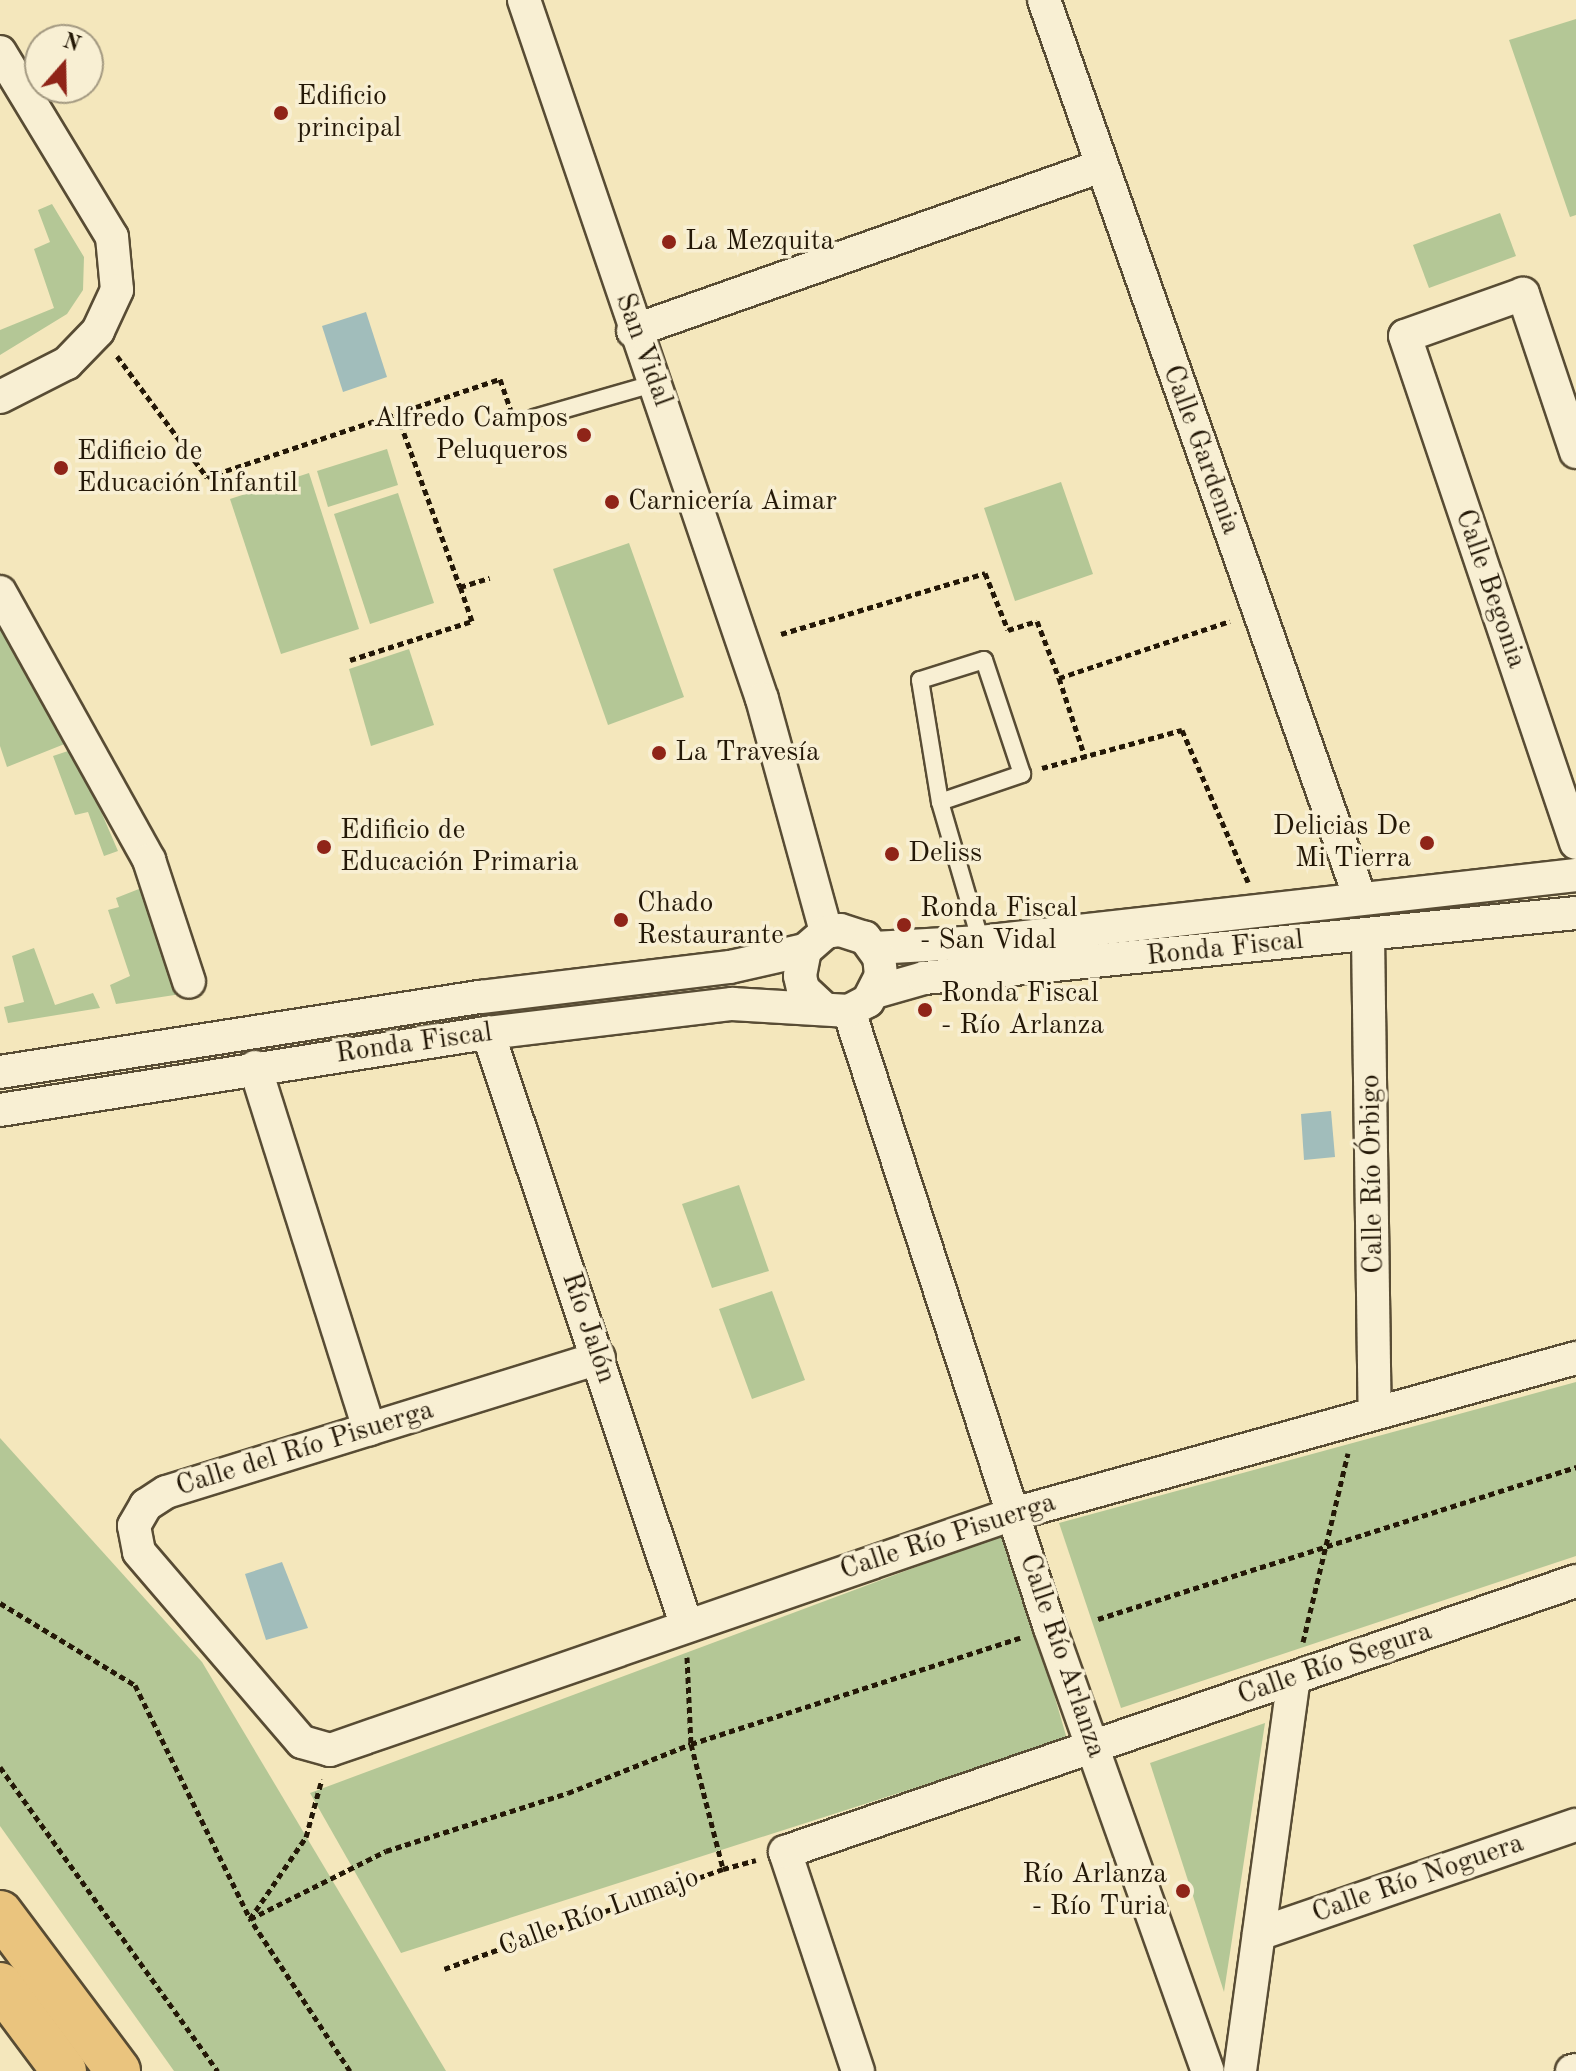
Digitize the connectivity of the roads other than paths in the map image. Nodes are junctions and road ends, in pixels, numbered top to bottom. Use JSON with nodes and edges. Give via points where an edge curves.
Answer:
{"nodes":[{"id":1,"x":524,"y":0,"type":"edge"},
{"id":2,"x":1044,"y":0,"type":"edge"},
{"id":3,"x":0,"y":52,"type":"edge"},
{"id":4,"x":1099,"y":167,"type":"junction"},
{"id":5,"x":633,"y":331,"type":"junction"},
{"id":6,"x":656,"y":383,"type":"junction"},
{"id":7,"x":0,"y":397,"type":"edge"},
{"id":8,"x":534,"y":418,"type":"dead end"},
{"id":9,"x":1576,"y":452,"type":"edge"},
{"id":10,"x":0,"y":592,"type":"edge"},
{"id":11,"x":940,"y":802,"type":"junction"},
{"id":12,"x":1576,"y":843,"type":"edge"},
{"id":13,"x":1576,"y":875,"type":"edge"},
{"id":14,"x":1360,"y":898,"type":"junction"},
{"id":15,"x":1576,"y":913,"type":"edge"},
{"id":16,"x":1368,"y":935,"type":"junction"},
{"id":17,"x":816,"y":941,"type":"junction"},
{"id":18,"x":981,"y":942,"type":"junction"},
{"id":19,"x":874,"y":948,"type":"junction"},
{"id":20,"x":189,"y":982,"type":"dead end"},
{"id":21,"x":849,"y":1003,"type":"junction"},
{"id":22,"x":488,"y":1033,"type":"junction"},
{"id":23,"x":255,"y":1067,"type":"junction"},
{"id":24,"x":2,"y":1072,"type":"edge"},
{"id":25,"x":4,"y":1109,"type":"edge"},
{"id":26,"x":599,"y":1358,"type":"junction"},
{"id":27,"x":1576,"y":1358,"type":"edge"},
{"id":28,"x":1375,"y":1413,"type":"junction"},
{"id":29,"x":369,"y":1429,"type":"junction"},
{"id":30,"x":1013,"y":1514,"type":"junction"},
{"id":31,"x":1576,"y":1581,"type":"edge"},
{"id":32,"x":686,"y":1624,"type":"junction"},
{"id":33,"x":1294,"y":1679,"type":"junction"},
{"id":34,"x":1094,"y":1746,"type":"junction"},
{"id":35,"x":330,"y":1750,"type":"joint"},
{"id":36,"x":1576,"y":1825,"type":"edge"},
{"id":37,"x":0,"y":1913,"type":"edge"},
{"id":38,"x":1259,"y":1934,"type":"junction"},
{"id":39,"x":0,"y":1985,"type":"edge"},
{"id":40,"x":64,"y":2071,"type":"edge"},
{"id":41,"x":118,"y":2071,"type":"edge"},
{"id":42,"x":858,"y":2071,"type":"edge"},
{"id":43,"x":1208,"y":2071,"type":"edge"},
{"id":44,"x":1240,"y":2071,"type":"edge"}],
"edges":[{"from":1,"to":5,"type":"street","name":"San Vidal"},
{"from":2,"to":4,"type":"street","name":"Calle Gardenia"},
{"from":3,"to":7,"type":"street","via":[[112,237],[117,290],[98,331],[67,363]]},
{"from":4,"to":5,"type":"street"},
{"from":4,"to":14,"type":"street","name":"Calle Gardenia"},
{"from":5,"to":6,"type":"street","name":"San Vidal"},
{"from":6,"to":8,"type":"lane"},
{"from":6,"to":17,"type":"street","name":"San Vidal","via":[[762,699]]},
{"from":9,"to":12,"type":"street","name":"Calle Begonia","via":[[1523,294],[1405,336]]},
{"from":10,"to":20,"type":"street","via":[[149,860]]},
{"from":11,"to":11,"type":"lane","via":[[920,680],[984,660],[1022,774]]},
{"from":11,"to":18,"type":"lane"},
{"from":13,"to":14,"type":"street","name":"Ronda Fiscal"},
{"from":14,"to":18,"type":"street","name":"Ronda Fiscal"},
{"from":15,"to":16,"type":"street","name":"Ronda Fiscal"},
{"from":16,"to":21,"type":"street","name":"Ronda Fiscal","via":[[924,978]]},
{"from":16,"to":28,"type":"street","name":"Calle Río Órbigo"},
{"from":17,"to":19,"type":"street","name":"Ronda Fiscal","via":[[853,932]]},
{"from":17,"to":21,"type":"street","via":[[800,976],[803,989]]},
{"from":17,"to":24,"type":"street","name":"Ronda Fiscal","via":[[730,967],[481,997]]},
{"from":18,"to":19,"type":"street","name":"Ronda Fiscal"},
{"from":19,"to":21,"type":"street","via":[[881,965]]},
{"from":21,"to":22,"type":"street","name":"Ronda Fiscal","via":[[732,1004]]},
{"from":21,"to":30,"type":"street","name":"Calle Río Arlanza"},
{"from":22,"to":23,"type":"street","name":"Ronda Fiscal"},
{"from":22,"to":26,"type":"street","name":"Río Jalón"},
{"from":23,"to":25,"type":"street","name":"Ronda Fiscal"},
{"from":23,"to":29,"type":"street"},
{"from":24,"to":25,"type":"street","name":"Ronda Fiscal","via":[[16,1088]]},
{"from":26,"to":29,"type":"street","name":"Calle del Río Pisuerga"},
{"from":26,"to":32,"type":"street","name":"Río Jalón"},
{"from":27,"to":28,"type":"street","name":"Calle Río Pisuerga"},
{"from":28,"to":30,"type":"street","name":"Calle Río Pisuerga"},
{"from":29,"to":35,"type":"street","name":"Calle del Río Pisuerga","via":[[166,1492],[146,1505],[134,1526],[139,1552],[302,1742]]},
{"from":30,"to":32,"type":"street","name":"Calle Río Pisuerga"},
{"from":30,"to":34,"type":"street","name":"Calle Río Arlanza"},
{"from":31,"to":33,"type":"street","name":"Calle Río Segura"},
{"from":32,"to":35,"type":"street","name":"Calle Río Pisuerga"},
{"from":33,"to":34,"type":"street","name":"Calle Río Segura"},
{"from":33,"to":38,"type":"street"},
{"from":34,"to":42,"type":"street","via":[[785,1852]]},
{"from":34,"to":43,"type":"street","name":"Calle Río Arlanza"},
{"from":36,"to":38,"type":"street","name":"Calle Río Noguera"},
{"from":37,"to":41,"type":"main road"},
{"from":38,"to":44,"type":"street"},
{"from":39,"to":40,"type":"main road"}]}
